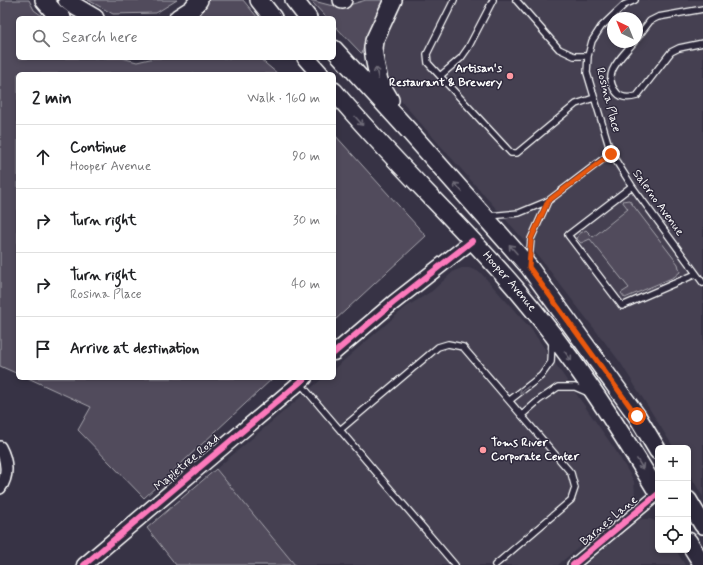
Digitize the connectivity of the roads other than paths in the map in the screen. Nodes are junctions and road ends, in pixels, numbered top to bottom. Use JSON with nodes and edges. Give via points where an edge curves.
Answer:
{"nodes":[{"id":1,"x":44,"y":0,"type":"edge"},
{"id":2,"x":68,"y":0,"type":"edge"},
{"id":3,"x":199,"y":0,"type":"edge"},
{"id":4,"x":259,"y":0,"type":"edge"},
{"id":5,"x":294,"y":0,"type":"edge"},
{"id":6,"x":393,"y":0,"type":"edge"},
{"id":7,"x":454,"y":0,"type":"edge"},
{"id":8,"x":493,"y":0,"type":"edge"},
{"id":9,"x":516,"y":0,"type":"edge"},
{"id":10,"x":635,"y":0,"type":"edge"},
{"id":11,"x":703,"y":9,"type":"edge"},
{"id":12,"x":59,"y":16,"type":"edge"},
{"id":13,"x":92,"y":16,"type":"edge"},
{"id":14,"x":181,"y":16,"type":"edge"},
{"id":15,"x":271,"y":16,"type":"edge"},
{"id":16,"x":306,"y":16,"type":"edge"},
{"id":17,"x":643,"y":30,"type":"edge"},
{"id":18,"x":703,"y":43,"type":"edge"},
{"id":19,"x":629,"y":48,"type":"edge"},
{"id":20,"x":336,"y":51,"type":"edge"},
{"id":21,"x":588,"y":56,"type":"junction"},
{"id":22,"x":308,"y":60,"type":"edge"},
{"id":23,"x":318,"y":72,"type":"edge"},
{"id":24,"x":440,"y":76,"type":"junction"},
{"id":25,"x":336,"y":93,"type":"edge"},
{"id":26,"x":594,"y":98,"type":"junction"},
{"id":27,"x":409,"y":131,"type":"junction"},
{"id":28,"x":611,"y":154,"type":"junction"},
{"id":29,"x":632,"y":186,"type":"junction"},
{"id":30,"x":548,"y":201,"type":"junction"},
{"id":31,"x":484,"y":216,"type":"junction"},
{"id":32,"x":472,"y":241,"type":"junction"},
{"id":33,"x":529,"y":267,"type":"junction"},
{"id":34,"x":696,"y":274,"type":"junction"},
{"id":35,"x":703,"y":283,"type":"edge"},
{"id":36,"x":552,"y":335,"type":"junction"},
{"id":37,"x":336,"y":351,"type":"edge"},
{"id":38,"x":302,"y":380,"type":"edge"},
{"id":39,"x":596,"y":396,"type":"junction"},
{"id":40,"x":510,"y":400,"type":"junction"},
{"id":41,"x":522,"y":415,"type":"junction"},
{"id":42,"x":340,"y":430,"type":"junction"},
{"id":43,"x":655,"y":446,"type":"edge"},
{"id":44,"x":0,"y":447,"type":"edge"},
{"id":45,"x":0,"y":488,"type":"edge"},
{"id":46,"x":655,"y":488,"type":"edge"},
{"id":47,"x":655,"y":496,"type":"edge"},
{"id":48,"x":691,"y":505,"type":"edge"},
{"id":49,"x":703,"y":525,"type":"edge"},
{"id":50,"x":691,"y":546,"type":"edge"},
{"id":51,"x":84,"y":565,"type":"edge"},
{"id":52,"x":455,"y":565,"type":"edge"},
{"id":53,"x":494,"y":565,"type":"edge"},
{"id":54,"x":573,"y":565,"type":"edge"},
{"id":55,"x":703,"y":565,"type":"edge"}],
"edges":[{"from":1,"to":12,"type":"main road"},
{"from":2,"to":13,"type":"main road"},
{"from":3,"to":14,"type":"main road","via":[[192,9]]},
{"from":4,"to":15,"type":"main road"},
{"from":5,"to":16,"type":"main road"},
{"from":27,"to":6,"type":"main road","one_way":true,"via":[[379,81],[375,62],[374,41]]},
{"from":7,"to":24,"type":"lane","via":[[427,54],[428,63]]},
{"from":8,"to":24,"type":"lane","via":[[468,48],[461,58]]},
{"from":9,"to":21,"type":"lane","via":[[559,49],[574,56]]},
{"from":10,"to":21,"type":"lane","name":"Rosina Place","via":[[624,5],[601,27],[592,41]]},
{"from":11,"to":17,"type":"lane","via":[[658,18],[650,21]]},
{"from":18,"to":19,"type":"lane","via":[[670,52],[637,96],[629,99],[618,95],[612,88],[610,77],[613,68]]},
{"from":20,"to":27,"type":"main road","name":"Hooper Avenue"},
{"from":21,"to":26,"type":"lane","name":"Rosina Place","via":[[587,73]]},
{"from":22,"to":23,"type":"main road"},
{"from":24,"to":26,"type":"lane","via":[[511,153],[517,153],[576,104]]},
{"from":25,"to":32,"type":"main road","name":"Hooper Avenue","one_way":true,"via":[[361,124]]},
{"from":26,"to":28,"type":"lane","name":"Rosina Place"},
{"from":31,"to":27,"type":"main road","name":"Hooper Avenue","one_way":true},
{"from":28,"to":29,"type":"lane","name":"Salerno Avenue"},
{"from":28,"to":30,"type":"lane"},
{"from":29,"to":34,"type":"lane","name":"Salerno Avenue"},
{"from":29,"to":34,"type":"lane","via":[[568,235],[622,306]]},
{"from":30,"to":31,"type":"lane","via":[[519,213]]},
{"from":30,"to":33,"type":"lane","via":[[531,239]]},
{"from":33,"to":31,"type":"main road","name":"Hooper Avenue","one_way":true},
{"from":32,"to":36,"type":"main road","name":"Hooper Avenue","via":[[516,289]]},
{"from":32,"to":37,"type":"street"},
{"from":33,"to":43,"type":"main road","name":"Hooper Avenue","via":[[632,410]]},
{"from":34,"to":35,"type":"lane","name":"Salerno Avenue"},
{"from":36,"to":39,"type":"main road","name":"Hooper Avenue","one_way":true},
{"from":36,"to":40,"type":"lane","one_way":true,"via":[[551,362],[542,376]]},
{"from":38,"to":42,"type":"lane"},
{"from":38,"to":51,"type":"street","name":"Mapletree Road"},
{"from":39,"to":41,"type":"lane","via":[[575,387],[558,387]]},
{"from":39,"to":46,"type":"main road","name":"Hooper Avenue","one_way":true},
{"from":40,"to":41,"type":"lane"},
{"from":40,"to":42,"type":"lane","via":[[463,347],[448,344],[438,347]]},
{"from":41,"to":53,"type":"lane","via":[[571,473],[575,488],[571,500]]},
{"from":42,"to":52,"type":"lane"},
{"from":44,"to":45,"type":"street","via":[[7,470],[5,481]]},
{"from":47,"to":54,"type":"street","name":"Barnes Lane"},
{"from":48,"to":49,"type":"main road"},
{"from":50,"to":55,"type":"main road"}]}
